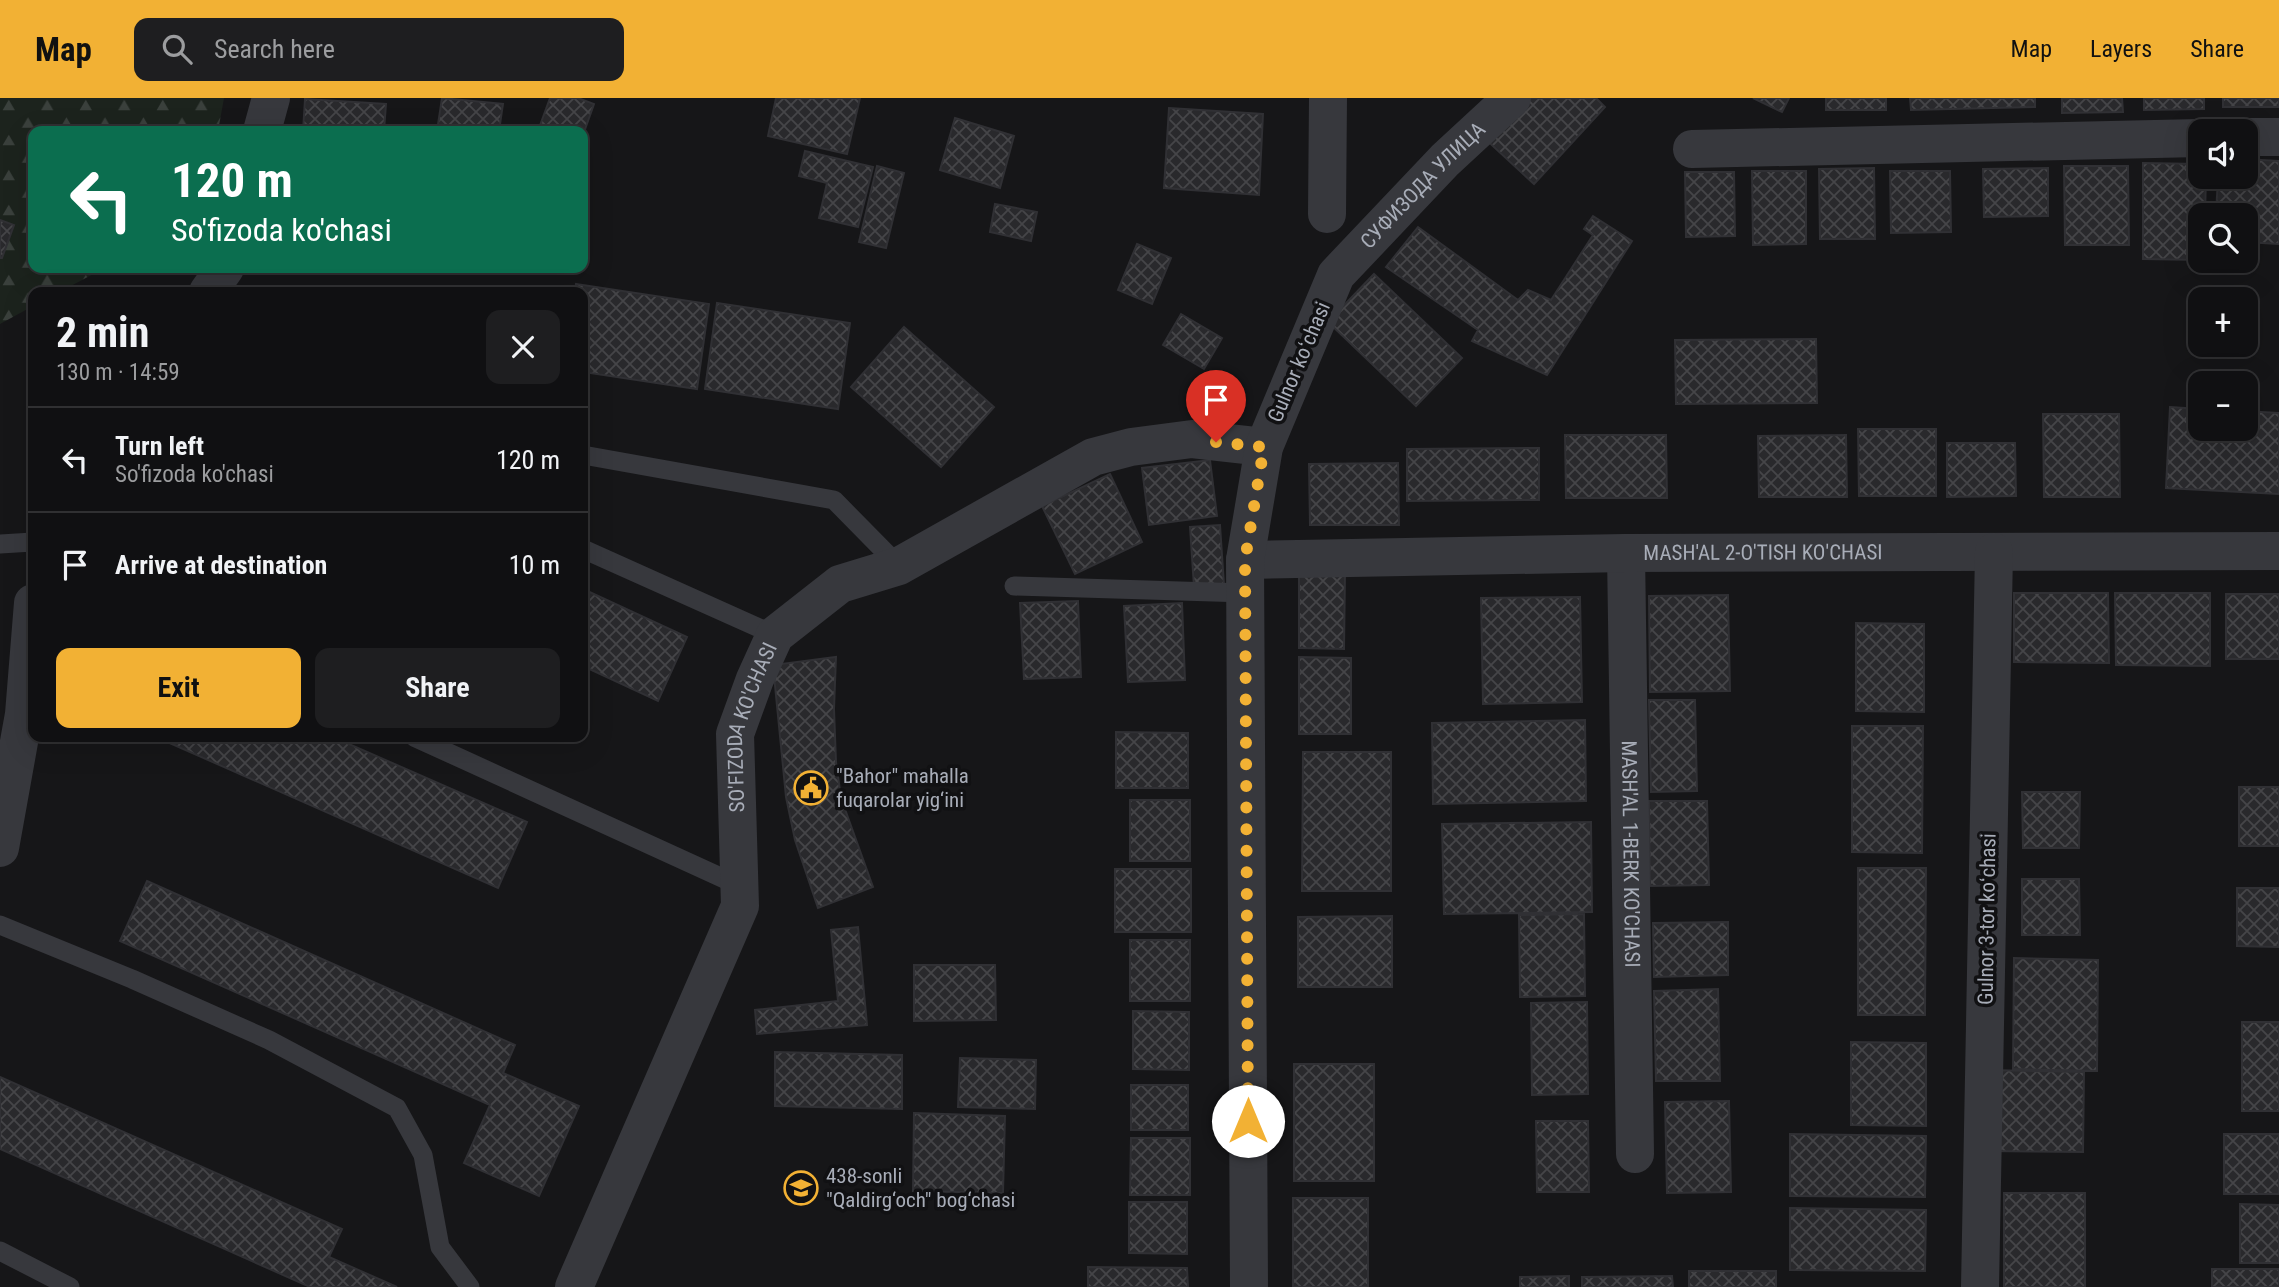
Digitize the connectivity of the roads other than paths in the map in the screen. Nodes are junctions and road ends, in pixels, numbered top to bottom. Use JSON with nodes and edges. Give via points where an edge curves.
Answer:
{"nodes":[{"id":1,"x":271,"y":98,"type":"edge"},
{"id":2,"x":1328,"y":98,"type":"edge"},
{"id":3,"x":1512,"y":98,"type":"edge"},
{"id":4,"x":263,"y":126,"type":"edge"},
{"id":5,"x":2258,"y":137,"type":"edge"},
{"id":6,"x":2279,"y":137,"type":"edge"},
{"id":7,"x":2188,"y":138,"type":"edge"},
{"id":8,"x":1692,"y":149,"type":"dead end"},
{"id":9,"x":1326,"y":214,"type":"dead end"},
{"id":10,"x":1336,"y":275,"type":"joint"},
{"id":11,"x":1264,"y":447,"type":"junction"},
{"id":12,"x":588,"y":456,"type":"edge"},
{"id":13,"x":28,"y":542,"type":"edge"},
{"id":14,"x":0,"y":544,"type":"edge"},
{"id":15,"x":588,"y":551,"type":"edge"},
{"id":16,"x":2279,"y":551,"type":"edge"},
{"id":17,"x":1994,"y":552,"type":"junction"},
{"id":18,"x":1626,"y":553,"type":"junction"},
{"id":19,"x":899,"y":566,"type":"junction"},
{"id":20,"x":1245,"y":577,"type":"junction"},
{"id":21,"x":1014,"y":586,"type":"dead end"},
{"id":22,"x":28,"y":629,"type":"edge"},
{"id":23,"x":775,"y":635,"type":"junction"},
{"id":24,"x":12,"y":714,"type":"edge"},
{"id":25,"x":425,"y":742,"type":"edge"},
{"id":26,"x":0,"y":848,"type":"edge"},
{"id":27,"x":740,"y":886,"type":"junction"},
{"id":28,"x":0,"y":925,"type":"edge"},
{"id":29,"x":1635,"y":1154,"type":"dead end"},
{"id":30,"x":0,"y":1251,"type":"edge"},
{"id":31,"x":70,"y":1287,"type":"edge"},
{"id":32,"x":470,"y":1287,"type":"edge"},
{"id":33,"x":574,"y":1287,"type":"edge"},
{"id":34,"x":1249,"y":1287,"type":"edge"},
{"id":35,"x":1980,"y":1287,"type":"edge"}],
"edges":[{"from":1,"to":4,"type":"street"},
{"from":2,"to":9,"type":"street"},
{"from":3,"to":10,"type":"street","name":"СУФИЗОДА УЛИЦА"},
{"from":5,"to":6,"type":"street"},
{"from":7,"to":8,"type":"street"},
{"from":10,"to":11,"type":"street","name":"Gulnor koʻchasi"},
{"from":11,"to":19,"type":"street","name":"SO'FIZODA KO'CHASI","via":[[1192,439],[1093,457]]},
{"from":11,"to":20,"type":"street","name":"Gulnor koʻchasi"},
{"from":12,"to":19,"type":"lane","via":[[834,500]]},
{"from":13,"to":14,"type":"lane"},
{"from":15,"to":23,"type":"lane"},
{"from":16,"to":17,"type":"street","name":"MASH'AL 2-O'TISH KO'CHASI"},
{"from":17,"to":18,"type":"street","name":"MASH'AL 2-O'TISH KO'CHASI"},
{"from":17,"to":35,"type":"street","name":"Gulnor 3-tor koʻchasi"},
{"from":18,"to":20,"type":"street","name":"MASH'AL 2-O'TISH KO'CHASI"},
{"from":18,"to":29,"type":"street","name":"MASH'AL 1-BERK KO'CHASI"},
{"from":19,"to":23,"type":"street","name":"SO'FIZODA KO'CHASI","via":[[840,583]]},
{"from":20,"to":21,"type":"lane"},
{"from":20,"to":34,"type":"street","name":"Gulnor koʻchasi"},
{"from":22,"to":24,"type":"street"},
{"from":23,"to":27,"type":"street","name":"SO'FIZODA KO'CHASI","via":[[735,734]]},
{"from":24,"to":26,"type":"street"},
{"from":25,"to":27,"type":"lane"},
{"from":27,"to":33,"type":"street","name":"SO'FIZODA KO'CHASI","via":[[740,906]]},
{"from":28,"to":32,"type":"lane","via":[[269,1040],[397,1108],[423,1155],[440,1247]]},
{"from":30,"to":31,"type":"lane"}]}
